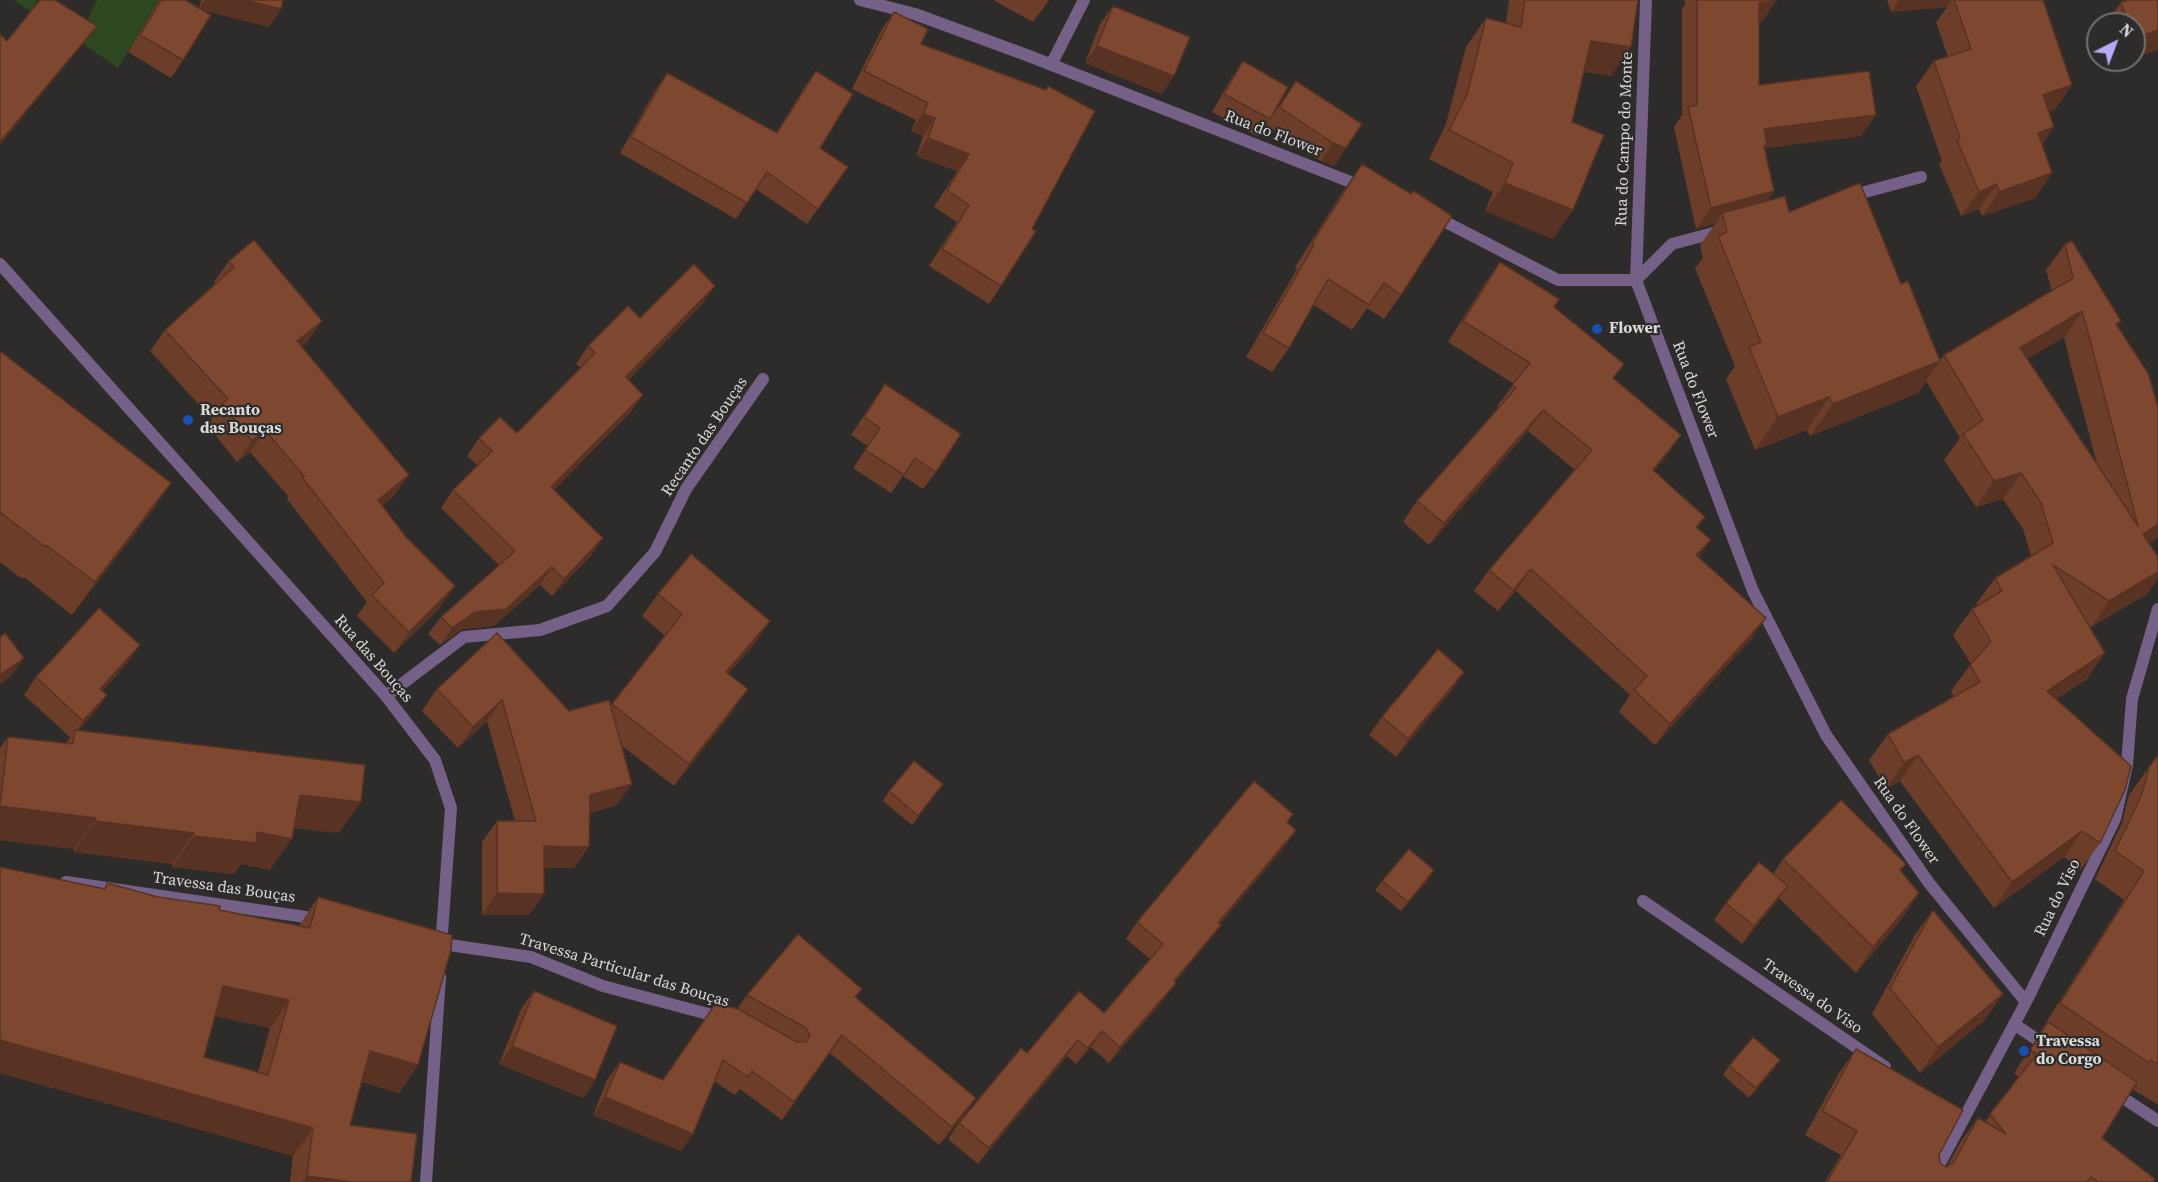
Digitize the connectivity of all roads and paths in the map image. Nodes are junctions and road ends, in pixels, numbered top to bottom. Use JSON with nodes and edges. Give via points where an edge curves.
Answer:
{"nodes":[{"id":1,"x":860,"y":0,"type":"edge"},
{"id":2,"x":1084,"y":0,"type":"edge"},
{"id":3,"x":1646,"y":0,"type":"edge"},
{"id":4,"x":1051,"y":65,"type":"junction"},
{"id":5,"x":1921,"y":177,"type":"dead end"},
{"id":6,"x":1382,"y":194,"type":"edge"},
{"id":7,"x":1841,"y":198,"type":"edge"},
{"id":8,"x":1426,"y":211,"type":"edge"},
{"id":9,"x":1728,"y":229,"type":"edge"},
{"id":10,"x":0,"y":264,"type":"edge"},
{"id":11,"x":1636,"y":280,"type":"junction"},
{"id":12,"x":763,"y":379,"type":"dead end"},
{"id":13,"x":2158,"y":609,"type":"edge"},
{"id":14,"x":387,"y":696,"type":"junction"},
{"id":15,"x":59,"y":880,"type":"edge"},
{"id":16,"x":1643,"y":901,"type":"dead end"},
{"id":17,"x":328,"y":921,"type":"edge"},
{"id":18,"x":419,"y":940,"type":"edge"},
{"id":19,"x":441,"y":956,"type":"junction"},
{"id":20,"x":2026,"y":1002,"type":"junction"},
{"id":21,"x":2014,"y":1024,"type":"junction"},
{"id":22,"x":740,"y":1025,"type":"edge"},
{"id":23,"x":2062,"y":1056,"type":"edge"},
{"id":24,"x":1895,"y":1074,"type":"edge"},
{"id":25,"x":2100,"y":1082,"type":"edge"},
{"id":26,"x":2158,"y":1121,"type":"edge"},
{"id":27,"x":426,"y":1182,"type":"edge"},
{"id":28,"x":1930,"y":1182,"type":"edge"}],
"edges":[{"from":1,"to":4,"type":"street","name":"Rua do Flower","via":[[915,14]]},
{"from":2,"to":4,"type":"street"},
{"from":3,"to":11,"type":"street","name":"Rua do Campo do Monte"},
{"from":4,"to":6,"type":"street","name":"Rua do Flower"},
{"from":5,"to":7,"type":"street"},
{"from":8,"to":11,"type":"street","via":[[1558,280]]},
{"from":9,"to":11,"type":"street","via":[[1672,244]]},
{"from":10,"to":14,"type":"street","name":"Rua das Bouças"},
{"from":11,"to":20,"type":"street","name":"Rua do Flower","via":[[1753,591],[1826,735],[1929,883]]},
{"from":12,"to":14,"type":"street","name":"Recanto das Bouças","via":[[686,489],[656,552],[607,606],[540,630],[464,637]]},
{"from":13,"to":20,"type":"street","name":"Rua do Viso","via":[[2132,699],[2127,765],[2115,819]]},
{"from":14,"to":19,"type":"street","name":"Rua das Bouças","via":[[435,760],[451,808]]},
{"from":15,"to":17,"type":"street","name":"Travessa das Bouças"},
{"from":16,"to":24,"type":"street","name":"Travessa do Viso"},
{"from":18,"to":19,"type":"street"},
{"from":19,"to":22,"type":"street","name":"Travessa Particular das Bouças","via":[[531,957],[603,986]]},
{"from":19,"to":27,"type":"street","name":"Rua das Bouças"},
{"from":20,"to":21,"type":"street","name":"Rua do Viso"},
{"from":21,"to":23,"type":"street"},
{"from":21,"to":28,"type":"street","name":"Rua do Viso","via":[[1958,1117]]},
{"from":25,"to":26,"type":"street"}]}
